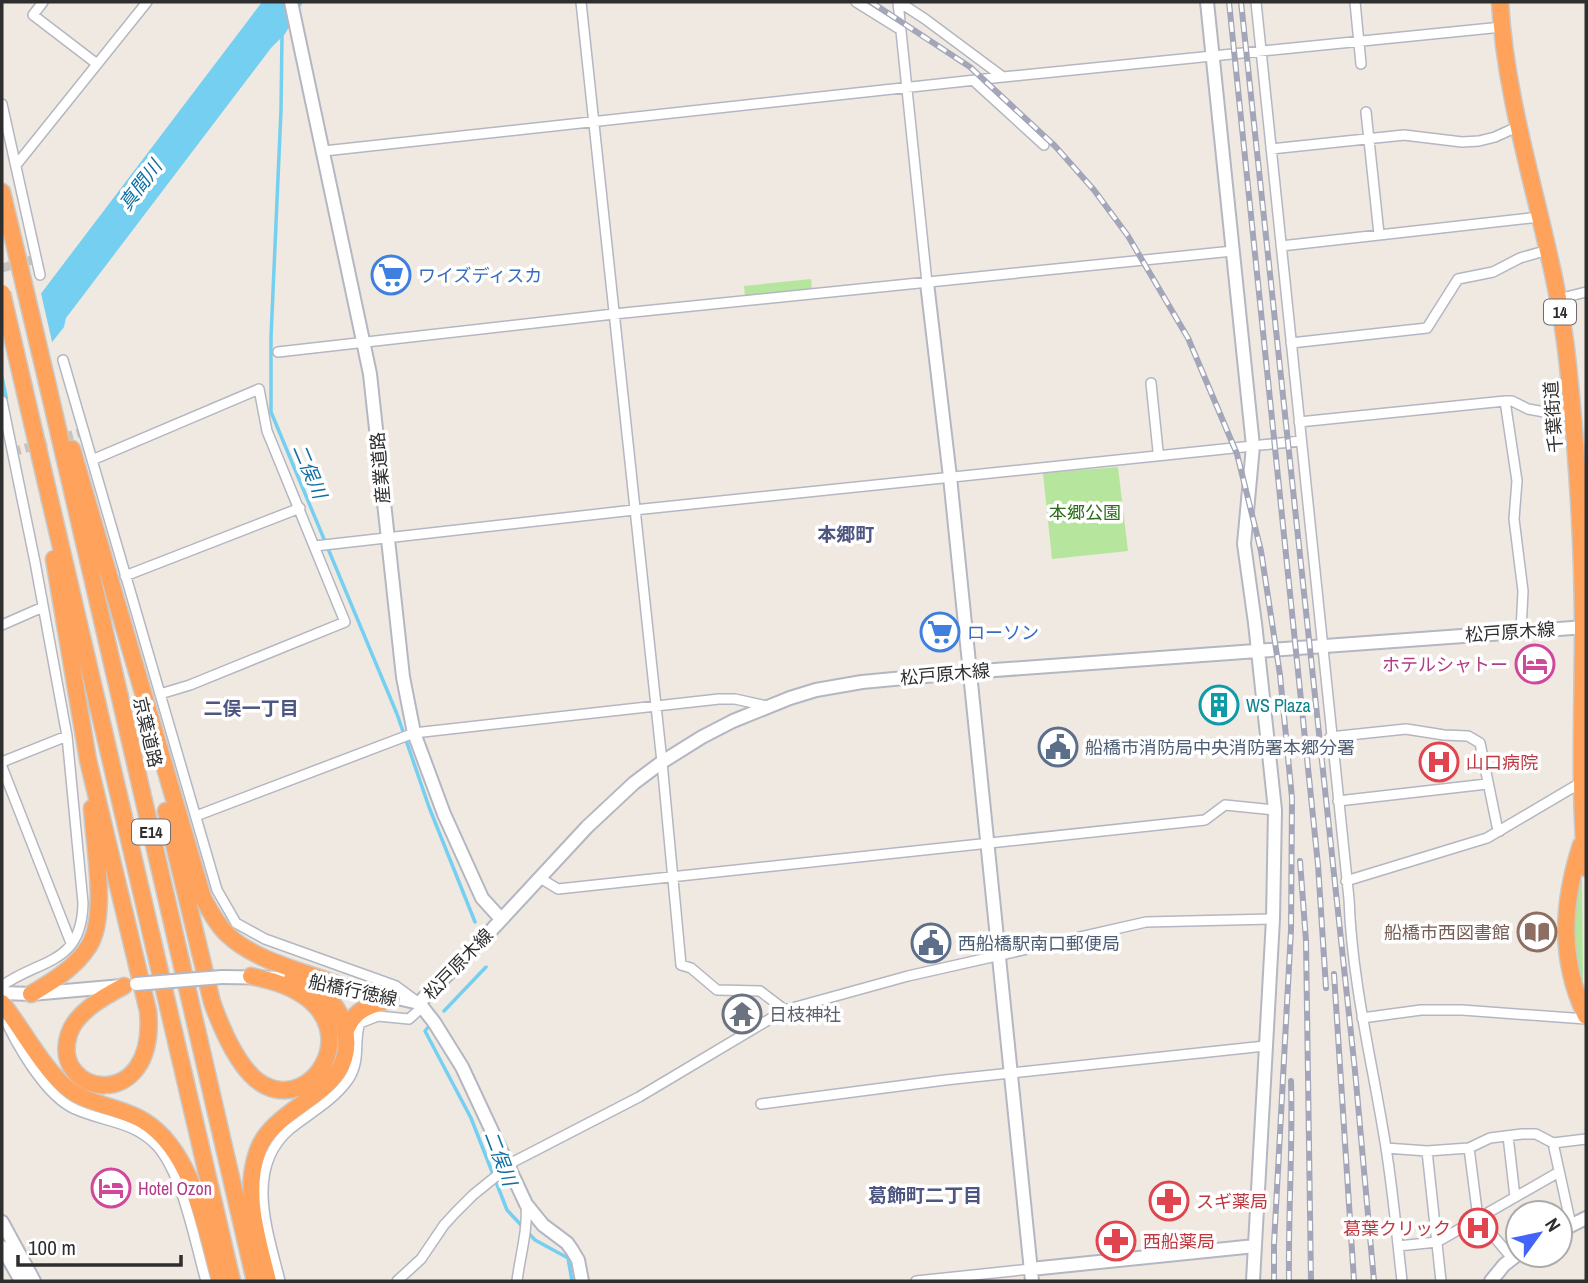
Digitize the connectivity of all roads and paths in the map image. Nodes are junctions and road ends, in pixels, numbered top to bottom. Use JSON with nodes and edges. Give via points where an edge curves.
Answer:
{"nodes":[{"id":1,"x":43,"y":2,"type":"edge"},
{"id":2,"x":147,"y":2,"type":"edge"},
{"id":3,"x":581,"y":2,"type":"edge"},
{"id":4,"x":856,"y":2,"type":"edge"},
{"id":5,"x":898,"y":2,"type":"edge"},
{"id":6,"x":1207,"y":2,"type":"edge"},
{"id":7,"x":1256,"y":2,"type":"edge"},
{"id":8,"x":1355,"y":2,"type":"edge"},
{"id":9,"x":1500,"y":2,"type":"edge"},
{"id":10,"x":292,"y":6,"type":"edge"},
{"id":11,"x":1502,"y":27,"type":"junction"},
{"id":12,"x":901,"y":30,"type":"junction"},
{"id":13,"x":1359,"y":42,"type":"junction"},
{"id":14,"x":1261,"y":52,"type":"junction"},
{"id":15,"x":1213,"y":57,"type":"junction"},
{"id":16,"x":97,"y":64,"type":"junction"},
{"id":17,"x":1361,"y":64,"type":"dead end"},
{"id":18,"x":1003,"y":77,"type":"junction"},
{"id":19,"x":974,"y":81,"type":"junction"},
{"id":20,"x":907,"y":89,"type":"junction"},
{"id":21,"x":2,"y":104,"type":"edge"},
{"id":22,"x":1366,"y":112,"type":"dead end"},
{"id":23,"x":594,"y":122,"type":"junction"},
{"id":24,"x":1518,"y":126,"type":"junction"},
{"id":25,"x":1369,"y":138,"type":"junction"},
{"id":26,"x":1044,"y":145,"type":"dead end"},
{"id":27,"x":1270,"y":149,"type":"junction"},
{"id":28,"x":324,"y":151,"type":"junction"},
{"id":29,"x":17,"y":164,"type":"junction"},
{"id":30,"x":2,"y":192,"type":"edge"},
{"id":31,"x":1540,"y":217,"type":"junction"},
{"id":32,"x":1379,"y":234,"type":"junction"},
{"id":33,"x":1281,"y":246,"type":"junction"},
{"id":34,"x":1548,"y":250,"type":"junction"},
{"id":35,"x":1233,"y":251,"type":"junction"},
{"id":36,"x":40,"y":275,"type":"dead end"},
{"id":37,"x":927,"y":283,"type":"junction"},
{"id":38,"x":1586,"y":292,"type":"edge"},
{"id":39,"x":2,"y":293,"type":"edge"},
{"id":40,"x":1558,"y":299,"type":"junction"},
{"id":41,"x":614,"y":314,"type":"junction"},
{"id":42,"x":364,"y":342,"type":"junction"},
{"id":43,"x":1291,"y":342,"type":"junction"},
{"id":44,"x":278,"y":352,"type":"dead end"},
{"id":45,"x":63,"y":360,"type":"dead end"},
{"id":46,"x":47,"y":382,"type":"junction"},
{"id":47,"x":1151,"y":383,"type":"dead end"},
{"id":48,"x":2,"y":401,"type":"edge"},
{"id":49,"x":1505,"y":401,"type":"junction"},
{"id":50,"x":1572,"y":417,"type":"junction"},
{"id":51,"x":1299,"y":422,"type":"junction"},
{"id":52,"x":1301,"y":441,"type":"junction"},
{"id":53,"x":1257,"y":445,"type":"junction"},
{"id":54,"x":1158,"y":451,"type":"dead end"},
{"id":55,"x":92,"y":460,"type":"junction"},
{"id":56,"x":950,"y":477,"type":"junction"},
{"id":57,"x":50,"y":500,"type":"junction"},
{"id":58,"x":300,"y":508,"type":"junction"},
{"id":59,"x":634,"y":509,"type":"junction"},
{"id":60,"x":387,"y":537,"type":"junction"},
{"id":61,"x":315,"y":546,"type":"junction"},
{"id":62,"x":125,"y":576,"type":"junction"},
{"id":63,"x":43,"y":607,"type":"junction"},
{"id":64,"x":2,"y":625,"type":"edge"},
{"id":65,"x":1585,"y":627,"type":"edge"},
{"id":66,"x":1521,"y":631,"type":"junction"},
{"id":67,"x":128,"y":638,"type":"junction"},
{"id":68,"x":1321,"y":645,"type":"junction"},
{"id":69,"x":1258,"y":651,"type":"junction"},
{"id":70,"x":968,"y":671,"type":"junction"},
{"id":71,"x":160,"y":695,"type":"junction"},
{"id":72,"x":656,"y":706,"type":"junction"},
{"id":73,"x":767,"y":706,"type":"junction"},
{"id":74,"x":414,"y":733,"type":"junction"},
{"id":75,"x":67,"y":736,"type":"junction"},
{"id":76,"x":1331,"y":737,"type":"junction"},
{"id":77,"x":1584,"y":758,"type":"edge"},
{"id":78,"x":88,"y":760,"type":"junction"},
{"id":79,"x":2,"y":762,"type":"edge"},
{"id":80,"x":662,"y":762,"type":"junction"},
{"id":81,"x":2,"y":767,"type":"edge"},
{"id":82,"x":1582,"y":782,"type":"junction"},
{"id":83,"x":1487,"y":784,"type":"junction"},
{"id":84,"x":1338,"y":801,"type":"junction"},
{"id":85,"x":1275,"y":810,"type":"junction"},
{"id":86,"x":196,"y":816,"type":"junction"},
{"id":87,"x":1500,"y":831,"type":"junction"},
{"id":88,"x":1583,"y":836,"type":"junction"},
{"id":89,"x":986,"y":843,"type":"junction"},
{"id":90,"x":1586,"y":868,"type":"edge"},
{"id":91,"x":673,"y":876,"type":"junction"},
{"id":92,"x":540,"y":877,"type":"junction"},
{"id":93,"x":1346,"y":881,"type":"junction"},
{"id":94,"x":501,"y":919,"type":"junction"},
{"id":95,"x":1273,"y":919,"type":"junction"},
{"id":96,"x":71,"y":943,"type":"junction"},
{"id":97,"x":997,"y":954,"type":"junction"},
{"id":98,"x":251,"y":976,"type":"junction"},
{"id":99,"x":286,"y":977,"type":"junction"},
{"id":100,"x":130,"y":985,"type":"junction"},
{"id":101,"x":339,"y":985,"type":"junction"},
{"id":102,"x":2,"y":986,"type":"edge"},
{"id":103,"x":2,"y":993,"type":"edge"},
{"id":104,"x":31,"y":994,"type":"junction"},
{"id":105,"x":392,"y":999,"type":"junction"},
{"id":106,"x":2,"y":1003,"type":"edge"},
{"id":107,"x":419,"y":1003,"type":"junction"},
{"id":108,"x":785,"y":1010,"type":"junction"},
{"id":109,"x":2,"y":1012,"type":"edge"},
{"id":110,"x":1586,"y":1017,"type":"edge"},
{"id":111,"x":1362,"y":1018,"type":"junction"},
{"id":112,"x":345,"y":1030,"type":"junction"},
{"id":113,"x":1265,"y":1046,"type":"junction"},
{"id":114,"x":1010,"y":1073,"type":"junction"},
{"id":115,"x":761,"y":1104,"type":"dead end"},
{"id":116,"x":1508,"y":1136,"type":"junction"},
{"id":117,"x":1586,"y":1139,"type":"edge"},
{"id":118,"x":1553,"y":1143,"type":"junction"},
{"id":119,"x":1386,"y":1148,"type":"junction"},
{"id":120,"x":1469,"y":1148,"type":"junction"},
{"id":121,"x":1427,"y":1150,"type":"junction"},
{"id":122,"x":508,"y":1168,"type":"junction"},
{"id":123,"x":1559,"y":1172,"type":"junction"},
{"id":124,"x":1515,"y":1196,"type":"junction"},
{"id":125,"x":1562,"y":1199,"type":"edge"},
{"id":126,"x":526,"y":1204,"type":"junction"},
{"id":127,"x":1478,"y":1218,"type":"junction"},
{"id":128,"x":2,"y":1222,"type":"edge"},
{"id":129,"x":1437,"y":1242,"type":"junction"},
{"id":130,"x":1504,"y":1245,"type":"edge"},
{"id":131,"x":1255,"y":1246,"type":"junction"},
{"id":132,"x":1398,"y":1246,"type":"junction"},
{"id":133,"x":2,"y":1247,"type":"edge"},
{"id":134,"x":1504,"y":1267,"type":"edge"},
{"id":135,"x":1031,"y":1275,"type":"edge"},
{"id":136,"x":21,"y":1281,"type":"edge"},
{"id":137,"x":34,"y":1281,"type":"edge"},
{"id":138,"x":206,"y":1281,"type":"edge"},
{"id":139,"x":220,"y":1281,"type":"edge"},
{"id":140,"x":232,"y":1281,"type":"edge"},
{"id":141,"x":255,"y":1281,"type":"edge"},
{"id":142,"x":268,"y":1281,"type":"edge"},
{"id":143,"x":280,"y":1281,"type":"edge"},
{"id":144,"x":397,"y":1281,"type":"edge"},
{"id":145,"x":517,"y":1281,"type":"edge"},
{"id":146,"x":582,"y":1281,"type":"edge"},
{"id":147,"x":916,"y":1281,"type":"edge"},
{"id":148,"x":1253,"y":1281,"type":"edge"},
{"id":149,"x":1402,"y":1281,"type":"edge"},
{"id":150,"x":1441,"y":1281,"type":"edge"},
{"id":151,"x":1491,"y":1281,"type":"edge"}],
"edges":[{"from":1,"to":16,"type":"street","via":[[33,15]]},
{"from":2,"to":16,"type":"street"},
{"from":3,"to":23,"type":"street"},
{"from":4,"to":12,"type":"street"},
{"from":5,"to":12,"type":"street"},
{"from":5,"to":18,"type":"street"},
{"from":6,"to":15,"type":"main road"},
{"from":7,"to":14,"type":"street"},
{"from":8,"to":13,"type":"street"},
{"from":9,"to":11,"type":"highway","name":"千葉街道","number":"14"},
{"from":10,"to":28,"type":"main road","name":"産業道路"},
{"from":11,"to":13,"type":"street"},
{"from":11,"to":24,"type":"highway","name":"千葉街道","number":"14"},
{"from":12,"to":20,"type":"street"},
{"from":13,"to":14,"type":"street"},
{"from":13,"to":17,"type":"street"},
{"from":14,"to":15,"type":"street"},
{"from":14,"to":27,"type":"street"},
{"from":15,"to":18,"type":"street"},
{"from":15,"to":35,"type":"main road"},
{"from":16,"to":29,"type":"street"},
{"from":18,"to":19,"type":"street"},
{"from":19,"to":20,"type":"street"},
{"from":19,"to":26,"type":"street"},
{"from":20,"to":23,"type":"street"},
{"from":20,"to":37,"type":"street"},
{"from":21,"to":29,"type":"street"},
{"from":22,"to":25,"type":"street"},
{"from":23,"to":28,"type":"street"},
{"from":23,"to":41,"type":"street"},
{"from":24,"to":25,"type":"street","via":[[1479,141],[1405,135]]},
{"from":24,"to":31,"type":"highway","name":"千葉街道","number":"14"},
{"from":25,"to":27,"type":"street"},
{"from":25,"to":32,"type":"street"},
{"from":27,"to":33,"type":"street"},
{"from":28,"to":42,"type":"main road","name":"産業道路"},
{"from":29,"to":36,"type":"street"},
{"from":30,"to":46,"type":"highway","name":"京葉道路","number":"E14","bridge":true},
{"from":31,"to":32,"type":"street"},
{"from":31,"to":34,"type":"highway","name":"千葉街道","number":"14"},
{"from":32,"to":33,"type":"street"},
{"from":33,"to":43,"type":"street"},
{"from":34,"to":40,"type":"highway","name":"千葉街道","number":"14"},
{"from":34,"to":43,"type":"street","via":[[1493,272],[1458,279],[1427,328]]},
{"from":35,"to":37,"type":"street"},
{"from":35,"to":53,"type":"main road"},
{"from":37,"to":41,"type":"street"},
{"from":37,"to":56,"type":"main road"},
{"from":38,"to":40,"type":"street"},
{"from":39,"to":57,"type":"highway","number":"E14","bridge":true},
{"from":40,"to":50,"type":"highway","name":"千葉街道","number":"14"},
{"from":41,"to":42,"type":"street"},
{"from":41,"to":59,"type":"street"},
{"from":42,"to":44,"type":"street"},
{"from":42,"to":60,"type":"main road","name":"産業道路"},
{"from":43,"to":51,"type":"street"},
{"from":45,"to":55,"type":"street"},
{"from":46,"to":67,"type":"highway","via":[[69,439]]},
{"from":46,"to":141,"type":"highway","name":"京葉道路","number":"E14"},
{"from":47,"to":54,"type":"street"},
{"from":48,"to":63,"type":"street"},
{"from":49,"to":50,"type":"street"},
{"from":49,"to":51,"type":"street"},
{"from":49,"to":66,"type":"street","via":[[1517,485],[1514,519],[1523,591]]},
{"from":50,"to":65,"type":"highway","name":"千葉街道","number":"14"},
{"from":51,"to":52,"type":"street"},
{"from":52,"to":53,"type":"street"},
{"from":52,"to":68,"type":"street"},
{"from":53,"to":56,"type":"street"},
{"from":53,"to":69,"type":"main road","via":[[1244,544]]},
{"from":55,"to":58,"type":"street","via":[[259,389],[267,431]]},
{"from":55,"to":62,"type":"street"},
{"from":56,"to":59,"type":"street"},
{"from":56,"to":70,"type":"main road"},
{"from":57,"to":78,"type":"highway","via":[[52,548]]},
{"from":57,"to":140,"type":"highway","number":"E14"},
{"from":58,"to":61,"type":"street"},
{"from":58,"to":62,"type":"street"},
{"from":59,"to":60,"type":"street"},
{"from":59,"to":72,"type":"street"},
{"from":60,"to":61,"type":"street"},
{"from":60,"to":74,"type":"main road","name":"産業道路"},
{"from":61,"to":71,"type":"street","via":[[345,621]]},
{"from":62,"to":71,"type":"street"},
{"from":63,"to":64,"type":"street"},
{"from":63,"to":75,"type":"street"},
{"from":65,"to":66,"type":"main road","name":"松戸原木線"},
{"from":65,"to":77,"type":"highway","name":"千葉街道","number":"14"},
{"from":66,"to":68,"type":"main road","name":"松戸原木線"},
{"from":67,"to":98,"type":"highway","via":[[221,1027],[247,1069],[265,1086],[296,1087],[307,1082],[325,1064],[330,1051],[326,1022],[303,995]]},
{"from":67,"to":101,"type":"highway","via":[[191,860],[213,917],[243,947]]},
{"from":68,"to":69,"type":"main road","name":"松戸原木線"},
{"from":68,"to":76,"type":"street"},
{"from":69,"to":70,"type":"main road","name":"松戸原木線"},
{"from":69,"to":85,"type":"main road"},
{"from":70,"to":73,"type":"main road","name":"松戸原木線","via":[[816,690]]},
{"from":70,"to":89,"type":"main road"},
{"from":71,"to":86,"type":"street"},
{"from":72,"to":73,"type":"street","via":[[719,699]]},
{"from":72,"to":74,"type":"street"},
{"from":72,"to":80,"type":"street"},
{"from":73,"to":80,"type":"main road","name":"松戸原木線"},
{"from":74,"to":86,"type":"street"},
{"from":74,"to":94,"type":"main road","name":"産業道路","via":[[482,898]]},
{"from":75,"to":79,"type":"street"},
{"from":75,"to":96,"type":"street","via":[[83,904]]},
{"from":76,"to":83,"type":"street","via":[[1406,729],[1468,736],[1480,743]]},
{"from":76,"to":84,"type":"street"},
{"from":77,"to":82,"type":"highway","name":"千葉街道","number":"14"},
{"from":78,"to":100,"type":"highway","via":[[149,1025],[140,1065],[132,1074],[101,1087],[91,1084],[68,1060],[69,1033],[83,1013]]},
{"from":78,"to":104,"type":"highway","via":[[98,924],[82,956]]},
{"from":80,"to":91,"type":"street"},
{"from":80,"to":92,"type":"main road","name":"松戸原木線","via":[[609,805]]},
{"from":81,"to":96,"type":"street"},
{"from":82,"to":87,"type":"street"},
{"from":82,"to":88,"type":"highway","name":"千葉街道","number":"14"},
{"from":83,"to":84,"type":"street"},
{"from":83,"to":87,"type":"street"},
{"from":84,"to":93,"type":"street"},
{"from":85,"to":89,"type":"street","via":[[1225,805],[1205,820]]},
{"from":85,"to":95,"type":"main road"},
{"from":86,"to":107,"type":"street","via":[[217,890],[236,923],[265,939],[396,986]]},
{"from":87,"to":93,"type":"street"},
{"from":88,"to":90,"type":"highway","name":"千葉街道","number":"14"},
{"from":88,"to":110,"type":"highway","name":"千葉街道","number":"14","via":[[1569,896],[1566,953]]},
{"from":89,"to":91,"type":"street"},
{"from":89,"to":97,"type":"main road"},
{"from":91,"to":92,"type":"street","via":[[558,889]]},
{"from":91,"to":108,"type":"street","via":[[681,964],[718,990],[760,990]]},
{"from":92,"to":94,"type":"main road","name":"松戸原木線"},
{"from":93,"to":111,"type":"street"},
{"from":94,"to":107,"type":"main road","name":"松戸原木線"},
{"from":95,"to":97,"type":"street","via":[[1146,922]]},
{"from":95,"to":113,"type":"main road"},
{"from":96,"to":102,"type":"street","via":[[46,965]]},
{"from":97,"to":108,"type":"street"},
{"from":97,"to":114,"type":"main road"},
{"from":98,"to":99,"type":"main road","name":"船橋行徳線"},
{"from":98,"to":100,"type":"main road","name":"船橋行徳線","bridge":true},
{"from":99,"to":101,"type":"main road","name":"船橋行徳線"},
{"from":99,"to":112,"type":"highway","via":[[331,1000]]},
{"from":100,"to":104,"type":"main road","name":"船橋行徳線"},
{"from":101,"to":105,"type":"main road","name":"船橋行徳線"},
{"from":103,"to":104,"type":"main road","name":"船橋行徳線"},
{"from":105,"to":107,"type":"main road","name":"船橋行徳線"},
{"from":105,"to":112,"type":"highway","via":[[357,1012]]},
{"from":106,"to":139,"type":"highway","via":[[48,1068],[68,1088],[144,1121],[167,1142],[198,1202]]},
{"from":107,"to":122,"type":"main road","name":"船橋行徳線","via":[[467,1077]]},
{"from":107,"to":143,"type":"street","via":[[420,1009],[409,1019],[378,1016],[360,1023],[349,1078],[330,1100],[278,1140],[269,1155],[262,1190]]},
{"from":108,"to":122,"type":"street"},
{"from":109,"to":138,"type":"street","via":[[9,1030],[63,1102],[138,1131],[165,1156]]},
{"from":110,"to":111,"type":"street","via":[[1421,1010]]},
{"from":111,"to":119,"type":"street"},
{"from":112,"to":142,"type":"highway","via":[[344,1054],[335,1077],[285,1116],[258,1149],[253,1220]]},
{"from":113,"to":114,"type":"street"},
{"from":113,"to":131,"type":"main road"},
{"from":114,"to":115,"type":"street"},
{"from":114,"to":135,"type":"main road"},
{"from":116,"to":118,"type":"street","via":[[1536,1134]]},
{"from":116,"to":120,"type":"street"},
{"from":116,"to":124,"type":"street"},
{"from":117,"to":118,"type":"street"},
{"from":118,"to":123,"type":"street"},
{"from":119,"to":121,"type":"street"},
{"from":119,"to":132,"type":"street"},
{"from":120,"to":121,"type":"street"},
{"from":120,"to":127,"type":"street"},
{"from":121,"to":129,"type":"street"},
{"from":122,"to":126,"type":"main road","name":"船橋行徳線"},
{"from":122,"to":144,"type":"street","via":[[444,1224],[421,1259]]},
{"from":123,"to":124,"type":"street"},
{"from":123,"to":125,"type":"street"},
{"from":124,"to":127,"type":"street"},
{"from":126,"to":145,"type":"street","via":[[528,1223]]},
{"from":126,"to":146,"type":"main road","name":"船橋行徳線","via":[[567,1243],[578,1260]]},
{"from":127,"to":129,"type":"street"},
{"from":127,"to":130,"type":"street"},
{"from":128,"to":137,"type":"main road"},
{"from":129,"to":132,"type":"street"},
{"from":129,"to":150,"type":"street"},
{"from":131,"to":135,"type":"main road"},
{"from":131,"to":148,"type":"main road"},
{"from":132,"to":149,"type":"street"},
{"from":133,"to":136,"type":"main road"},
{"from":134,"to":151,"type":"main road"},
{"from":135,"to":147,"type":"street"}]}
